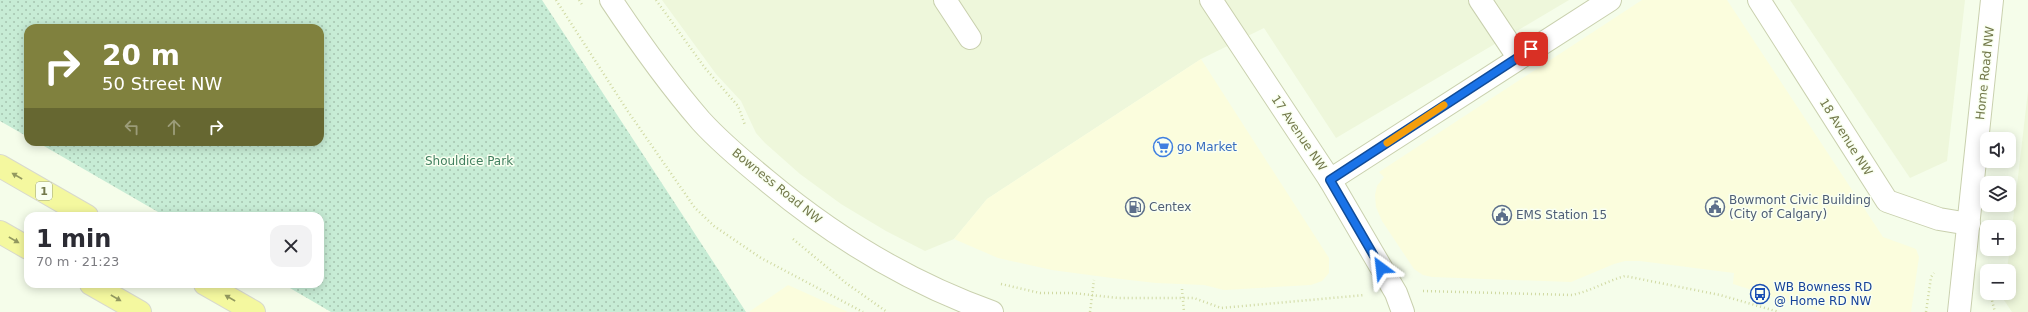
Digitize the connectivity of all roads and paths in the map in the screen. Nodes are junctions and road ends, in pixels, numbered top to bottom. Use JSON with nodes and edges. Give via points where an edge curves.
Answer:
{"nodes":[{"id":1,"x":556,"y":0,"type":"edge"},
{"id":2,"x":611,"y":0,"type":"edge"},
{"id":3,"x":656,"y":0,"type":"edge"},
{"id":4,"x":945,"y":0,"type":"edge"},
{"id":5,"x":1211,"y":0,"type":"edge"},
{"id":6,"x":1480,"y":0,"type":"edge"},
{"id":7,"x":1610,"y":0,"type":"edge"},
{"id":8,"x":1759,"y":0,"type":"edge"},
{"id":9,"x":1992,"y":0,"type":"edge"},
{"id":10,"x":970,"y":38,"type":"dead end"},
{"id":11,"x":1518,"y":58,"type":"junction"},
{"id":12,"x":746,"y":128,"type":"dead end"},
{"id":13,"x":0,"y":166,"type":"edge"},
{"id":14,"x":1330,"y":180,"type":"junction"},
{"id":15,"x":80,"y":212,"type":"edge"},
{"id":16,"x":1969,"y":224,"type":"junction"},
{"id":17,"x":0,"y":232,"type":"edge"},
{"id":18,"x":24,"y":246,"type":"edge"},
{"id":19,"x":1094,"y":280,"type":"dead end"},
{"id":20,"x":994,"y":282,"type":"dead end"},
{"id":21,"x":98,"y":288,"type":"edge"},
{"id":22,"x":212,"y":288,"type":"edge"},
{"id":23,"x":1182,"y":289,"type":"dead end"},
{"id":24,"x":1424,"y":291,"type":"dead end"},
{"id":25,"x":1092,"y":296,"type":"junction"},
{"id":26,"x":1335,"y":297,"type":"dead end"},
{"id":27,"x":1182,"y":298,"type":"junction"},
{"id":28,"x":1992,"y":300,"type":"edge"},
{"id":29,"x":140,"y":312,"type":"edge"},
{"id":30,"x":254,"y":312,"type":"edge"},
{"id":31,"x":863,"y":312,"type":"edge"},
{"id":32,"x":992,"y":312,"type":"edge"},
{"id":33,"x":1090,"y":312,"type":"edge"},
{"id":34,"x":1184,"y":312,"type":"edge"},
{"id":35,"x":1403,"y":312,"type":"edge"},
{"id":36,"x":1779,"y":312,"type":"edge"},
{"id":37,"x":1959,"y":312,"type":"edge"},
{"id":38,"x":1995,"y":312,"type":"edge"}],
"edges":[{"from":1,"to":31,"type":"path","via":[[627,110],[695,208],[714,226],[761,258]]},
{"from":2,"to":32,"type":"street","name":"Bowness Road NW","via":[[660,72],[702,122],[746,164],[792,202],[842,237],[894,268]]},
{"from":3,"to":12,"type":"path","via":[[705,68],[738,106]]},
{"from":4,"to":10,"type":"street"},
{"from":5,"to":14,"type":"street","name":"17 Avenue NW"},
{"from":6,"to":11,"type":"street"},
{"from":7,"to":11,"type":"street"},
{"from":8,"to":16,"type":"street","name":"18 Avenue NW","via":[[1887,202],[1939,220]]},
{"from":9,"to":16,"type":"street","name":"Home Road NW"},
{"from":11,"to":14,"type":"street"},
{"from":15,"to":13,"type":"highway","number":"1","one_way":true},
{"from":14,"to":35,"type":"street","name":"17 Avenue NW","via":[[1396,293]]},
{"from":16,"to":37,"type":"street","name":"Home Road NW"},
{"from":17,"to":18,"type":"highway","one_way":true},
{"from":19,"to":25,"type":"path"},
{"from":20,"to":25,"type":"path","via":[[1040,293]]},
{"from":21,"to":29,"type":"highway","one_way":true},
{"from":30,"to":22,"type":"highway","one_way":true},
{"from":23,"to":27,"type":"path"},
{"from":24,"to":36,"type":"path","via":[[1572,295],[1590,291],[1625,276],[1720,295]]},
{"from":25,"to":27,"type":"path"},
{"from":25,"to":33,"type":"path"},
{"from":26,"to":27,"type":"path","via":[[1221,308],[1194,298]]},
{"from":27,"to":34,"type":"path"},
{"from":28,"to":38,"type":"path"}]}
